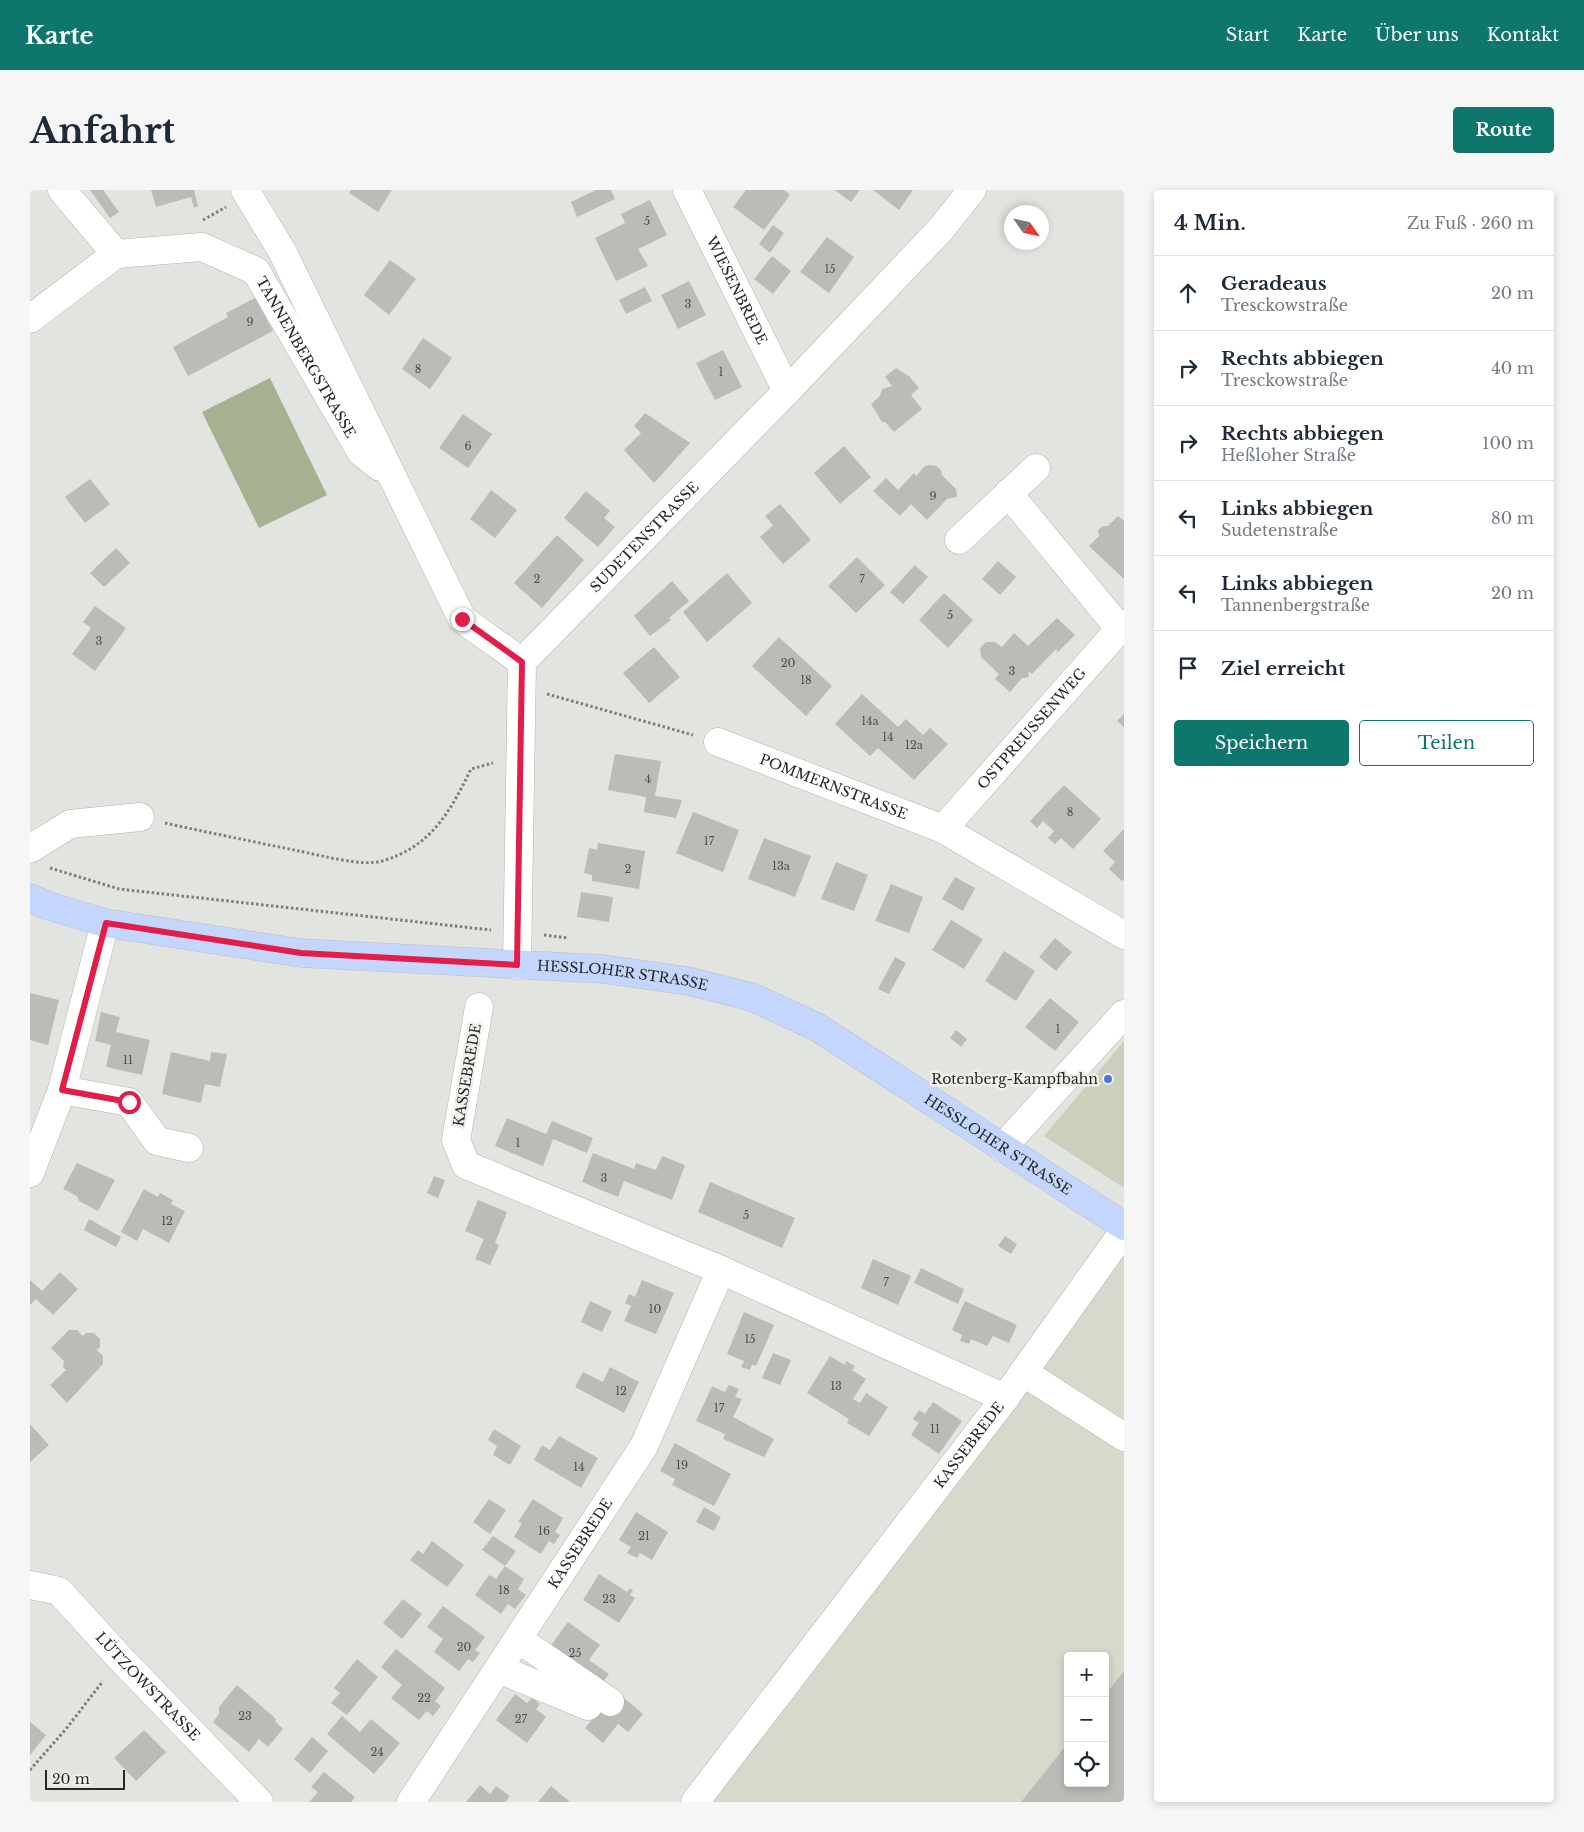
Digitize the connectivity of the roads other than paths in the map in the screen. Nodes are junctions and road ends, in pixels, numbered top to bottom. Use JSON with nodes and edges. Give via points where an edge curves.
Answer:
{"nodes":[{"id":1,"x":62,"y":190,"type":"edge"},
{"id":2,"x":245,"y":190,"type":"edge"},
{"id":3,"x":972,"y":190,"type":"edge"},
{"id":4,"x":698,"y":197,"type":"edge"},
{"id":5,"x":116,"y":254,"type":"junction"},
{"id":6,"x":30,"y":320,"type":"edge"},
{"id":7,"x":787,"y":391,"type":"junction"},
{"id":8,"x":1036,"y":468,"type":"dead end"},
{"id":9,"x":396,"y":481,"type":"junction"},
{"id":10,"x":1008,"y":492,"type":"junction"},
{"id":11,"x":959,"y":540,"type":"dead end"},
{"id":12,"x":1122,"y":627,"type":"edge"},
{"id":13,"x":522,"y":674,"type":"junction"},
{"id":14,"x":718,"y":742,"type":"road end"},
{"id":15,"x":140,"y":818,"type":"road end"},
{"id":16,"x":944,"y":829,"type":"junction"},
{"id":17,"x":30,"y":849,"type":"edge"},
{"id":18,"x":30,"y":898,"type":"edge"},
{"id":19,"x":106,"y":923,"type":"junction"},
{"id":20,"x":1124,"y":935,"type":"edge"},
{"id":21,"x":517,"y":965,"type":"junction"},
{"id":22,"x":480,"y":1007,"type":"dead end"},
{"id":23,"x":1124,"y":1014,"type":"edge"},
{"id":24,"x":62,"y":1090,"type":"junction"},
{"id":25,"x":189,"y":1148,"type":"dead end"},
{"id":26,"x":1002,"y":1148,"type":"junction"},
{"id":27,"x":30,"y":1172,"type":"edge"},
{"id":28,"x":1124,"y":1226,"type":"edge"},
{"id":29,"x":1124,"y":1231,"type":"edge"},
{"id":30,"x":721,"y":1270,"type":"junction"},
{"id":31,"x":1022,"y":1372,"type":"junction"},
{"id":32,"x":1005,"y":1398,"type":"junction"},
{"id":33,"x":1124,"y":1437,"type":"edge"},
{"id":34,"x":30,"y":1585,"type":"edge"},
{"id":35,"x":518,"y":1639,"type":"junction"},
{"id":36,"x":498,"y":1669,"type":"junction"},
{"id":37,"x":259,"y":1802,"type":"edge"},
{"id":38,"x":411,"y":1802,"type":"edge"},
{"id":39,"x":695,"y":1802,"type":"edge"}],
"edges":[{"from":1,"to":5,"type":"street"},
{"from":2,"to":9,"type":"street","name":"TANNENBERGSTRASSE","via":[[282,251]]},
{"from":3,"to":7,"type":"street","name":"SUDETENSTRASSE","via":[[941,229]]},
{"from":4,"to":7,"type":"street","name":"WIESENBREDE"},
{"from":5,"to":6,"type":"street"},
{"from":5,"to":9,"type":"street","name":"TANNENBERGSTRASSE","via":[[202,247],[256,271],[361,452]]},
{"from":7,"to":13,"type":"street","name":"SUDETENSTRASSE"},
{"from":8,"to":10,"type":"street"},
{"from":9,"to":13,"type":"street","name":"TANNENBERGSTRASSE","via":[[462,619]]},
{"from":10,"to":11,"type":"street"},
{"from":10,"to":12,"type":"street","name":"OSTPREUSSENWEG"},
{"from":12,"to":16,"type":"street","name":"OSTPREUSSENWEG"},
{"from":13,"to":21,"type":"street"},
{"from":14,"to":16,"type":"street","name":"POMMERNSTRASSE"},
{"from":15,"to":17,"type":"street","via":[[70,824]]},
{"from":16,"to":20,"type":"street","name":"POMMERNSTRASSE"},
{"from":18,"to":19,"type":"main road","name":"HESSLOHER STRASSE"},
{"from":19,"to":21,"type":"main road","name":"HESSLOHER STRASSE","via":[[301,953]]},
{"from":19,"to":24,"type":"street"},
{"from":21,"to":26,"type":"main road","name":"HESSLOHER STRASSE","via":[[603,969],[688,981],[752,996],[817,1027]]},
{"from":22,"to":30,"type":"street","name":"KASSEBREDE","via":[[456,1140],[466,1165]]},
{"from":23,"to":26,"type":"street"},
{"from":24,"to":25,"type":"street","via":[[129,1102],[157,1141]]},
{"from":24,"to":27,"type":"street"},
{"from":26,"to":28,"type":"main road","name":"HESSLOHER STRASSE"},
{"from":29,"to":31,"type":"street","name":"KASSEBREDE"},
{"from":30,"to":32,"type":"street","name":"KASSEBREDE"},
{"from":30,"to":35,"type":"street","name":"KASSEBREDE","via":[[644,1446]]},
{"from":31,"to":32,"type":"street","name":"KASSEBREDE"},
{"from":31,"to":33,"type":"street"},
{"from":32,"to":39,"type":"street","name":"KASSEBREDE"},
{"from":34,"to":37,"type":"street","name":"LÜTZOWSTRASSE","via":[[59,1591]]},
{"from":35,"to":36,"type":"street","name":"KASSEBREDE"},
{"from":35,"to":36,"type":"street","via":[[599,1704]]},
{"from":36,"to":38,"type":"street","name":"KASSEBREDE"}]}
